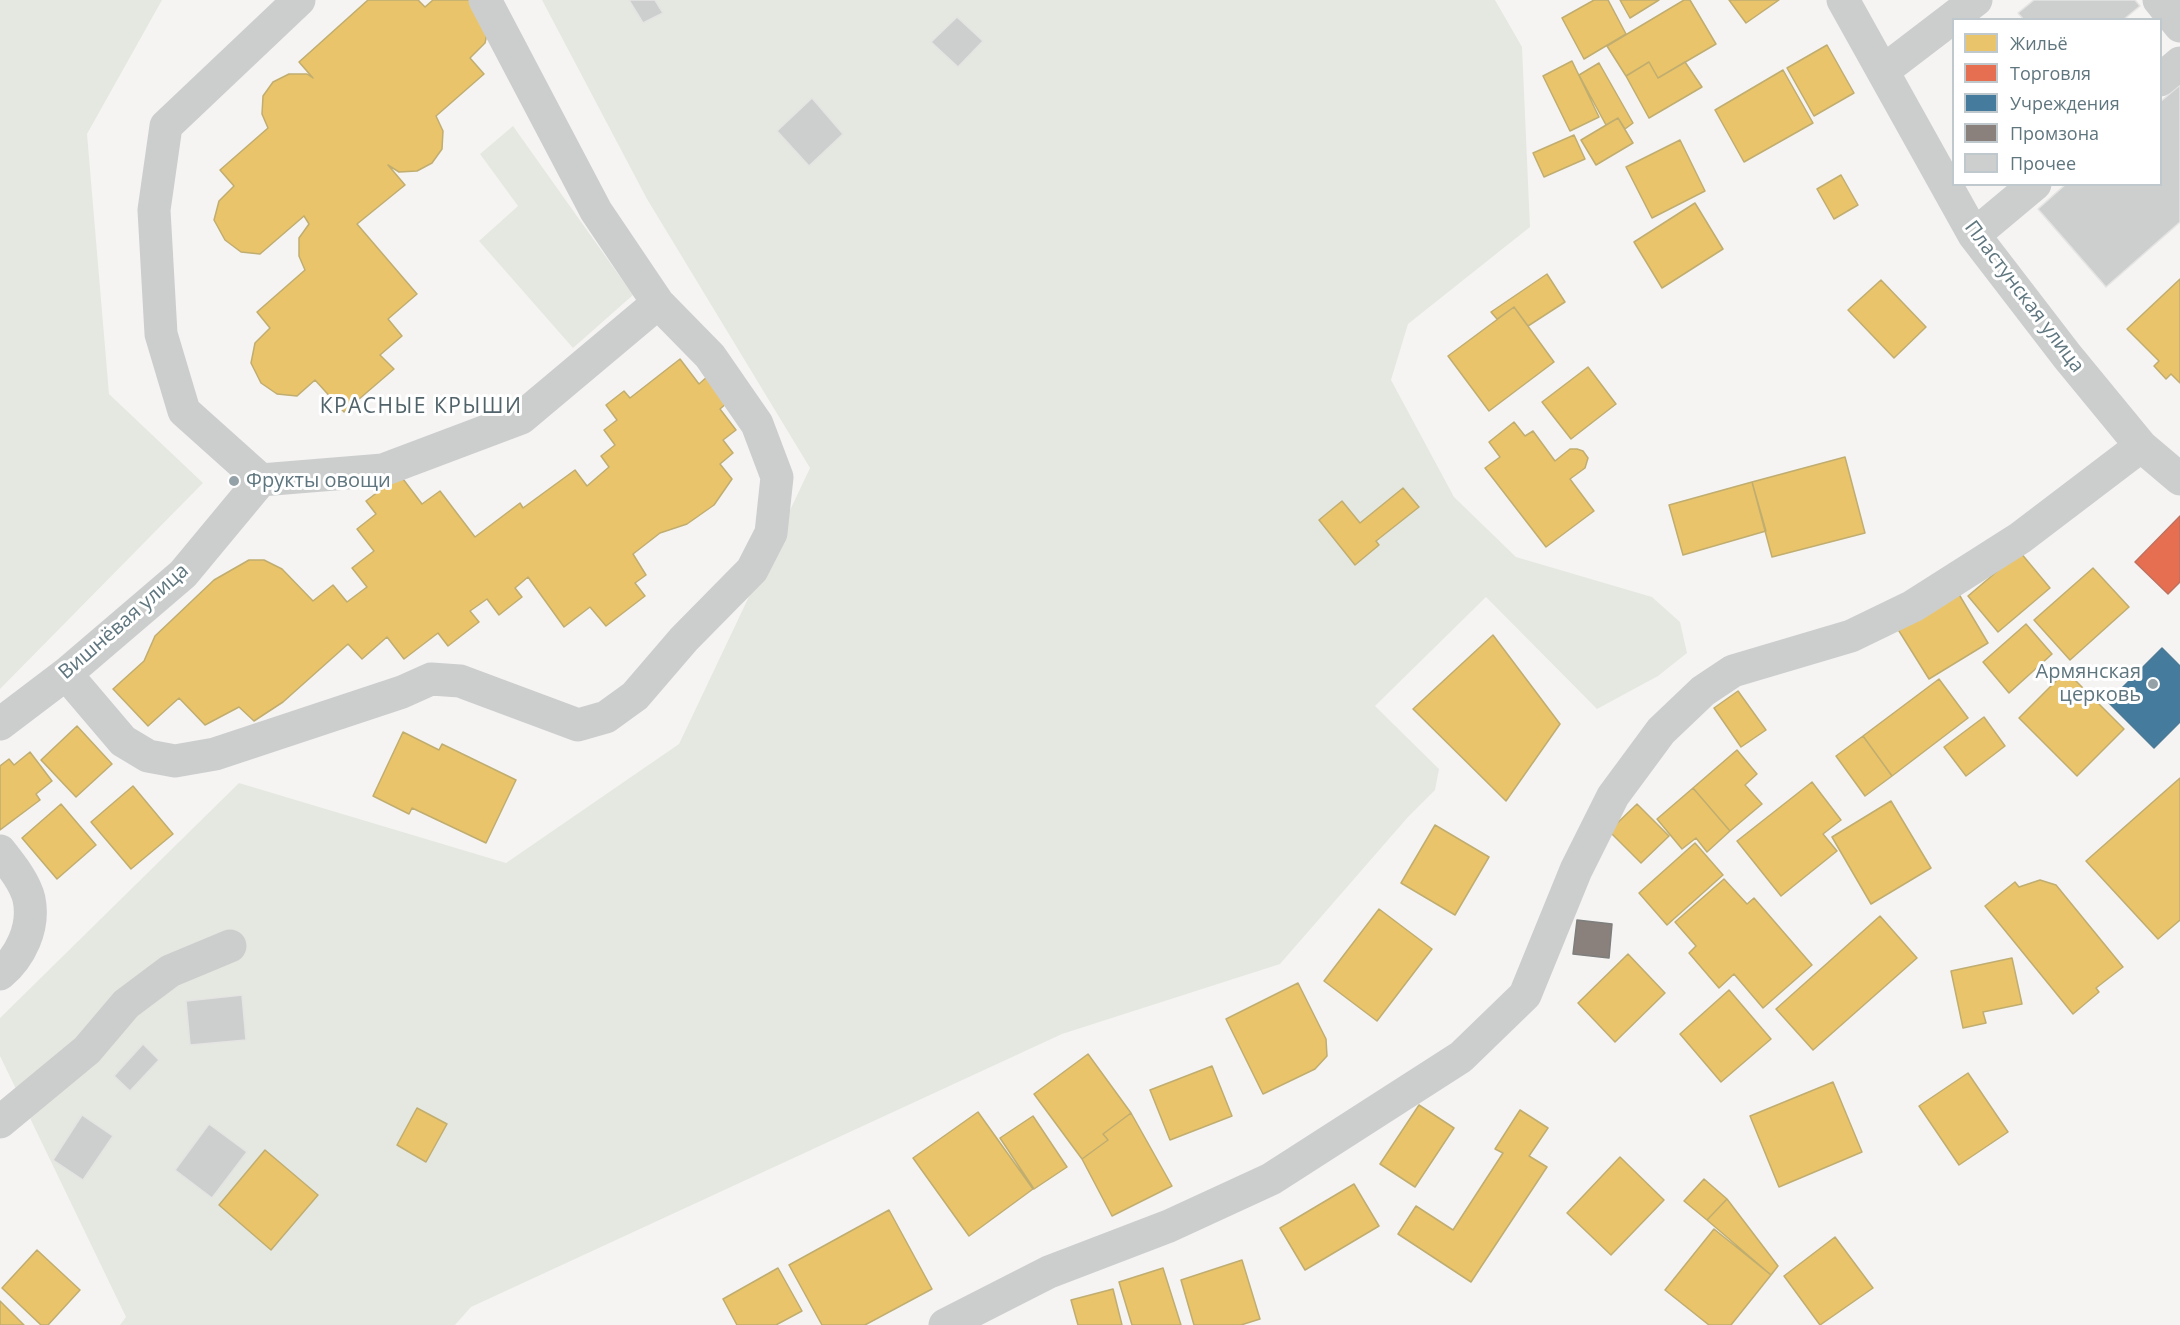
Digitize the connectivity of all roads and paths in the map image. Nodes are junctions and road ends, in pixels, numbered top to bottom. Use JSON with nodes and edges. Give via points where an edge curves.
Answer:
{"nodes":[{"id":1,"x":299,"y":0,"type":"edge"},
{"id":2,"x":485,"y":0,"type":"edge"},
{"id":3,"x":1843,"y":0,"type":"edge"},
{"id":4,"x":1976,"y":0,"type":"edge"},
{"id":5,"x":2159,"y":0,"type":"edge"},
{"id":6,"x":1952,"y":18,"type":"edge"},
{"id":7,"x":1952,"y":18,"type":"edge"},
{"id":8,"x":2180,"y":26,"type":"edge"},
{"id":9,"x":2180,"y":63,"type":"edge"},
{"id":10,"x":1883,"y":70,"type":"junction"},
{"id":11,"x":2162,"y":78,"type":"edge"},
{"id":12,"x":2032,"y":186,"type":"edge"},
{"id":13,"x":1974,"y":235,"type":"junction"},
{"id":14,"x":658,"y":303,"type":"junction"},
{"id":15,"x":2140,"y":446,"type":"junction"},
{"id":16,"x":2180,"y":479,"type":"edge"},
{"id":17,"x":261,"y":480,"type":"junction"},
{"id":18,"x":66,"y":674,"type":"junction"},
{"id":19,"x":0,"y":724,"type":"edge"},
{"id":20,"x":0,"y":852,"type":"edge"},
{"id":21,"x":230,"y":946,"type":"dead end"},
{"id":22,"x":0,"y":974,"type":"edge"},
{"id":23,"x":0,"y":1122,"type":"edge"},
{"id":24,"x":945,"y":1325,"type":"edge"}],
"edges":[{"from":1,"to":17,"type":"street","via":[[166,126],[154,210],[161,334],[184,411]]},
{"from":2,"to":14,"type":"street","via":[[596,211]]},
{"from":3,"to":10,"type":"street","name":"Пластунская улица"},
{"from":4,"to":6,"type":"street"},
{"from":5,"to":8,"type":"street"},
{"from":7,"to":10,"type":"street"},
{"from":9,"to":11,"type":"street"},
{"from":10,"to":13,"type":"street","name":"Пластунская улица"},
{"from":12,"to":13,"type":"street"},
{"from":13,"to":15,"type":"street","name":"Пластунская улица"},
{"from":14,"to":17,"type":"street","via":[[521,418],[383,470]]},
{"from":14,"to":18,"type":"street","via":[[710,356],[757,424],[777,477],[771,533],[752,570],[635,696],[606,717],[578,725],[460,681],[430,679],[402,692],[215,754],[175,761],[148,756],[123,741]]},
{"from":15,"to":16,"type":"street","name":"Пластунская улица"},
{"from":15,"to":24,"type":"street","via":[[2020,538],[1913,606],[1851,636],[1733,671],[1703,691],[1661,731],[1613,796],[1576,870],[1525,995],[1461,1057],[1271,1179],[1169,1226],[1049,1272]]},
{"from":17,"to":18,"type":"street","name":"Вишнёвая улица","via":[[183,574]]},
{"from":18,"to":19,"type":"street","name":"Вишнёвая улица"},
{"from":20,"to":22,"type":"street","via":[[14,868],[29,899],[25,941],[14,963]]},
{"from":21,"to":23,"type":"street","via":[[170,971],[126,1004],[87,1050]]}]}
